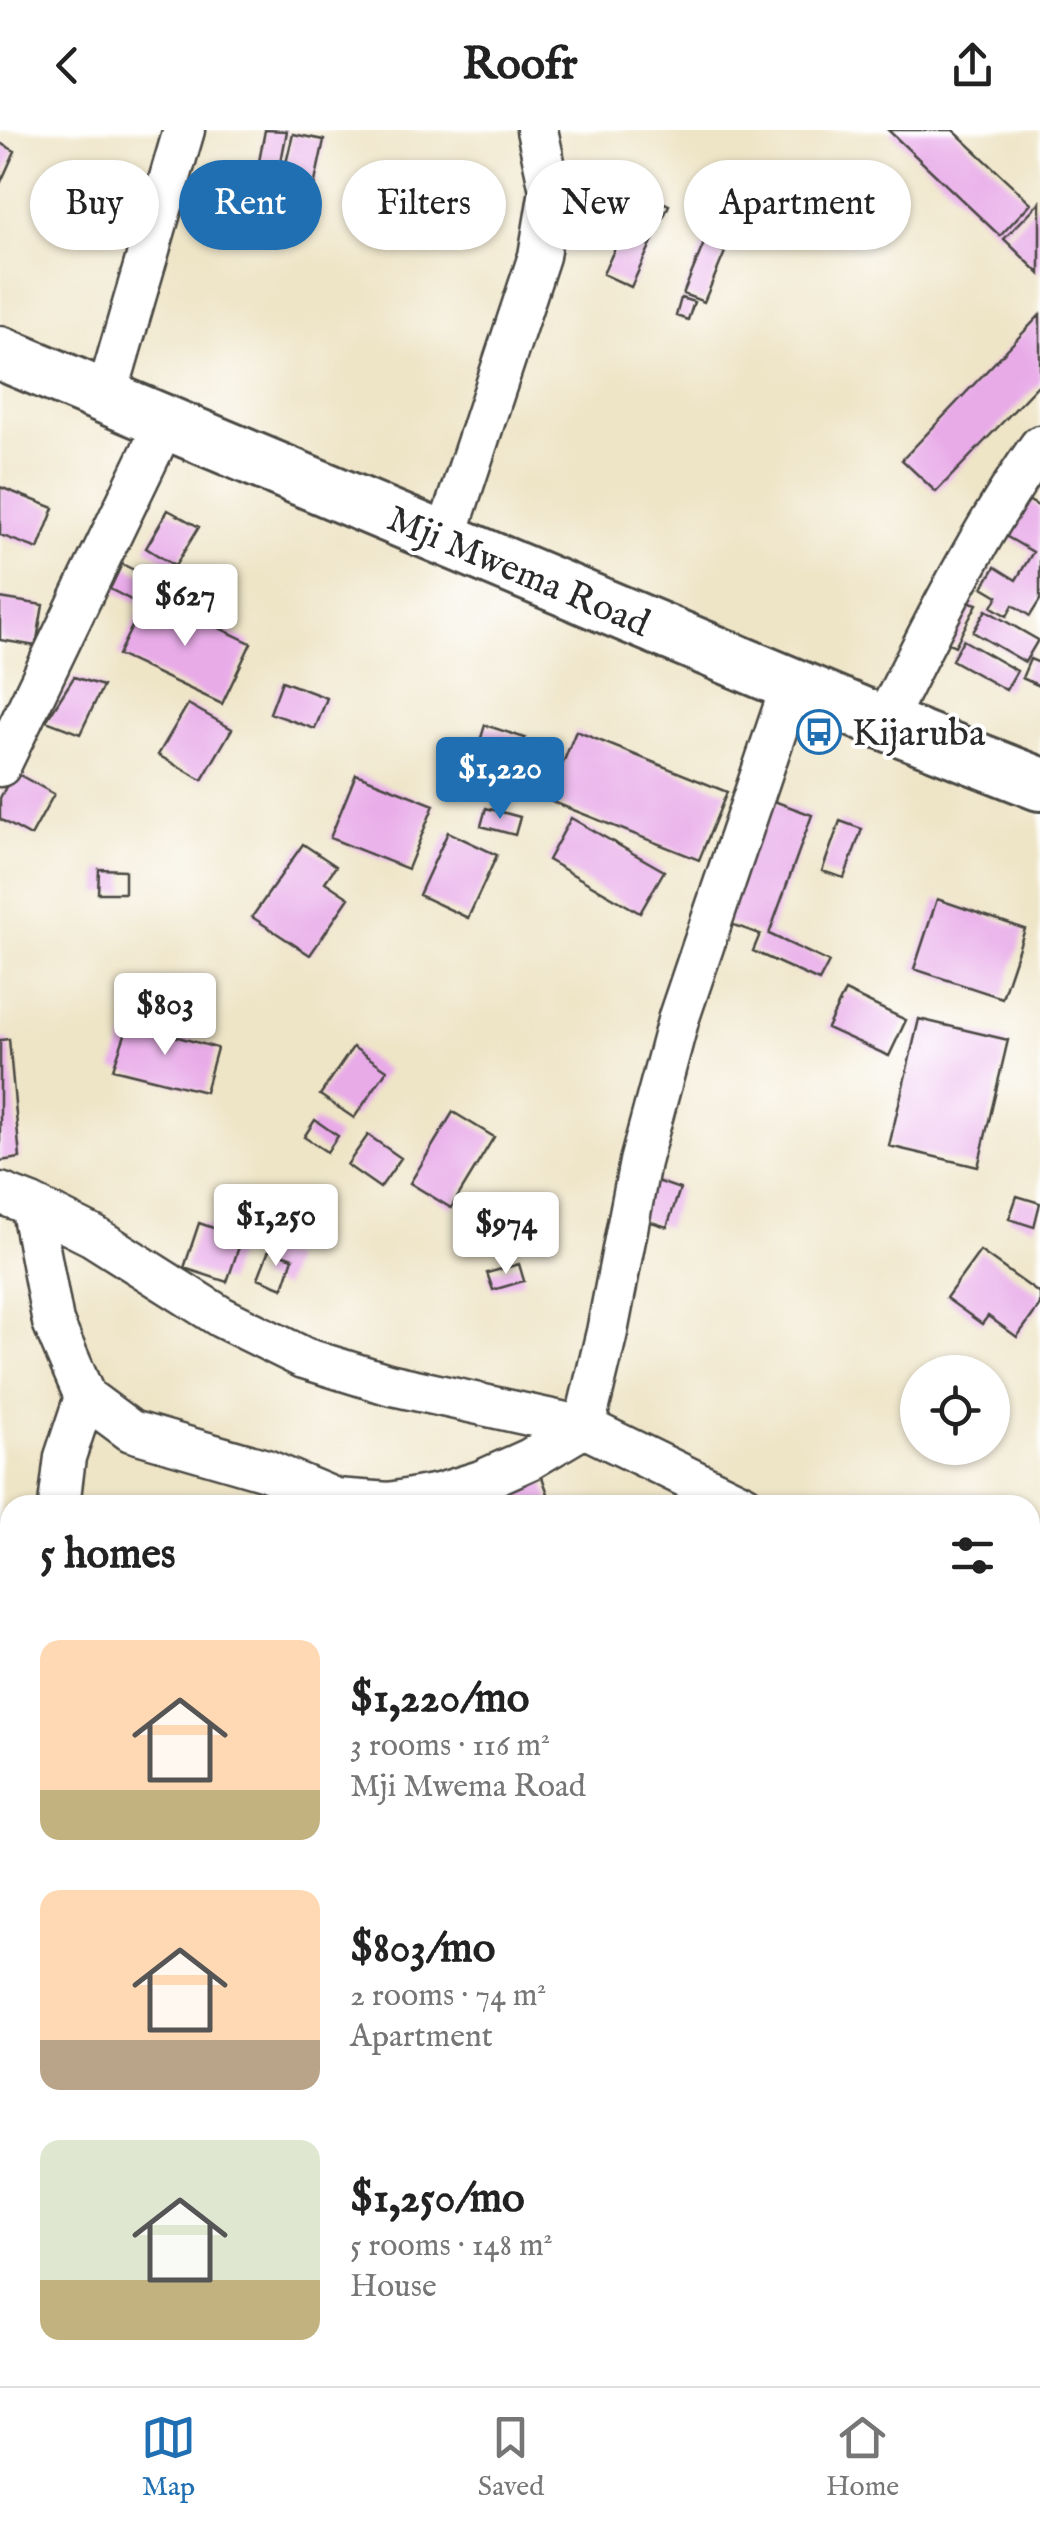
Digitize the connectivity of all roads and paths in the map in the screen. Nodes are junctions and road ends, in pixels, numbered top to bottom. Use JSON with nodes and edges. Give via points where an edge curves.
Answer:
{"nodes":[{"id":1,"x":184,"y":130,"type":"edge"},
{"id":2,"x":536,"y":130,"type":"edge"},
{"id":3,"x":0,"y":353,"type":"edge"},
{"id":4,"x":106,"y":398,"type":"junction"},
{"id":5,"x":165,"y":422,"type":"junction"},
{"id":6,"x":1040,"y":446,"type":"edge"},
{"id":7,"x":446,"y":540,"type":"junction"},
{"id":8,"x":792,"y":684,"type":"junction"},
{"id":9,"x":884,"y":723,"type":"junction"},
{"id":10,"x":0,"y":766,"type":"edge"},
{"id":11,"x":1040,"y":784,"type":"edge"},
{"id":12,"x":16,"y":1199,"type":"edge"},
{"id":13,"x":85,"y":1398,"type":"junction"},
{"id":14,"x":584,"y":1427,"type":"junction"},
{"id":15,"x":61,"y":1495,"type":"edge"},
{"id":16,"x":325,"y":1495,"type":"edge"},
{"id":17,"x":434,"y":1495,"type":"edge"},
{"id":18,"x":723,"y":1495,"type":"edge"}],
"edges":[{"from":1,"to":4,"type":"street"},
{"from":2,"to":7,"type":"street","via":[[550,190],[538,256]]},
{"from":3,"to":4,"type":"main road","name":"Mji Mwema Road"},
{"from":4,"to":5,"type":"main road","name":"Mji Mwema Road"},
{"from":5,"to":7,"type":"main road","name":"Mji Mwema Road"},
{"from":5,"to":10,"type":"street"},
{"from":6,"to":9,"type":"street","via":[[1002,502]]},
{"from":7,"to":8,"type":"main road","name":"Mji Mwema Road"},
{"from":8,"to":9,"type":"main road","name":"Mji Mwema Road"},
{"from":8,"to":14,"type":"street","via":[[679,1017],[640,1162]]},
{"from":9,"to":11,"type":"main road","name":"Mji Mwema Road"},
{"from":12,"to":13,"type":"street","via":[[52,1322]]},
{"from":12,"to":14,"type":"street","via":[[304,1358],[388,1384]]},
{"from":13,"to":15,"type":"street"},
{"from":13,"to":16,"type":"street","via":[[132,1432],[266,1470]]},
{"from":14,"to":17,"type":"street","via":[[530,1458]]},
{"from":14,"to":18,"type":"street"}]}
